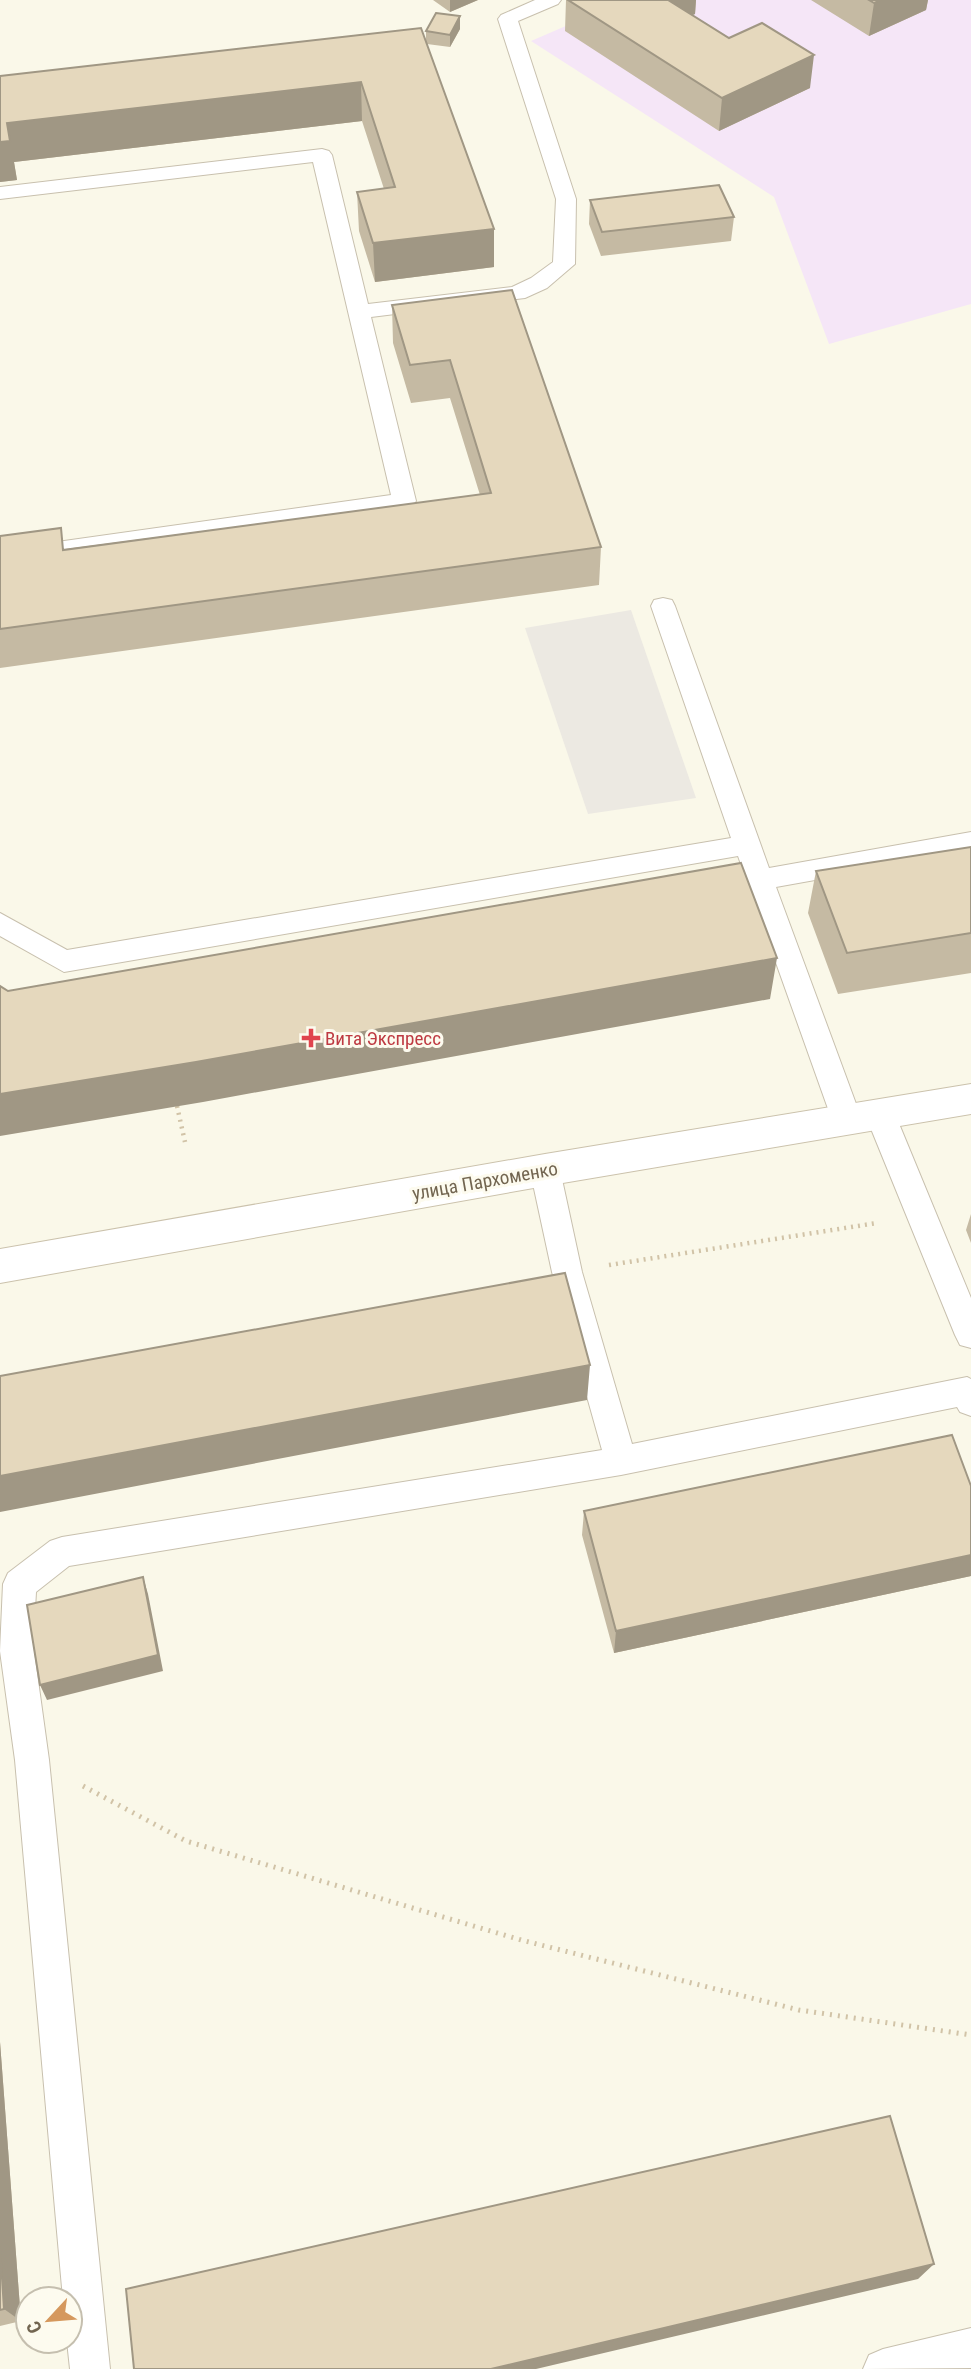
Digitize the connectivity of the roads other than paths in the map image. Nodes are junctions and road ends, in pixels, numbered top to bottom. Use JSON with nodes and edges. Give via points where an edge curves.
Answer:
{"nodes":[{"id":1,"x":551,"y":0,"type":"edge"},
{"id":2,"x":0,"y":193,"type":"edge"},
{"id":3,"x":361,"y":312,"type":"junction"},
{"id":4,"x":0,"y":558,"type":"edge"},
{"id":5,"x":663,"y":606,"type":"dead end"},
{"id":6,"x":971,"y":842,"type":"edge"},
{"id":7,"x":747,"y":845,"type":"junction"},
{"id":8,"x":760,"y":880,"type":"junction"},
{"id":9,"x":0,"y":923,"type":"edge"},
{"id":10,"x":971,"y":1099,"type":"edge"},
{"id":11,"x":863,"y":1117,"type":"junction"},
{"id":12,"x":545,"y":1170,"type":"junction"},
{"id":13,"x":0,"y":1266,"type":"edge"},
{"id":14,"x":971,"y":1335,"type":"edge"},
{"id":15,"x":970,"y":1394,"type":"edge"},
{"id":16,"x":621,"y":1461,"type":"junction"},
{"id":17,"x":971,"y":2348,"type":"edge"},
{"id":18,"x":90,"y":2369,"type":"edge"},
{"id":19,"x":883,"y":2369,"type":"edge"}],
"edges":[{"from":1,"to":3,"type":"lane","via":[[508,19],[566,199],[565,264],[517,293]]},
{"from":2,"to":3,"type":"lane","via":[[322,155]]},
{"from":3,"to":4,"type":"lane","via":[[404,502]]},
{"from":5,"to":7,"type":"lane"},
{"from":6,"to":8,"type":"lane"},
{"from":7,"to":8,"type":"lane"},
{"from":7,"to":9,"type":"lane","via":[[64,961]]},
{"from":8,"to":11,"type":"lane"},
{"from":10,"to":11,"type":"main road","name":"улица Пархоменко"},
{"from":11,"to":12,"type":"main road","name":"улица Пархоменко"},
{"from":11,"to":14,"type":"lane","via":[[920,1216]]},
{"from":12,"to":13,"type":"main road","name":"улица Пархоменко"},
{"from":12,"to":16,"type":"lane","via":[[567,1272]]},
{"from":15,"to":16,"type":"lane"},
{"from":16,"to":18,"type":"lane","via":[[62,1552],[20,1584],[16,1644],[32,1760]]},
{"from":17,"to":19,"type":"lane"}]}
